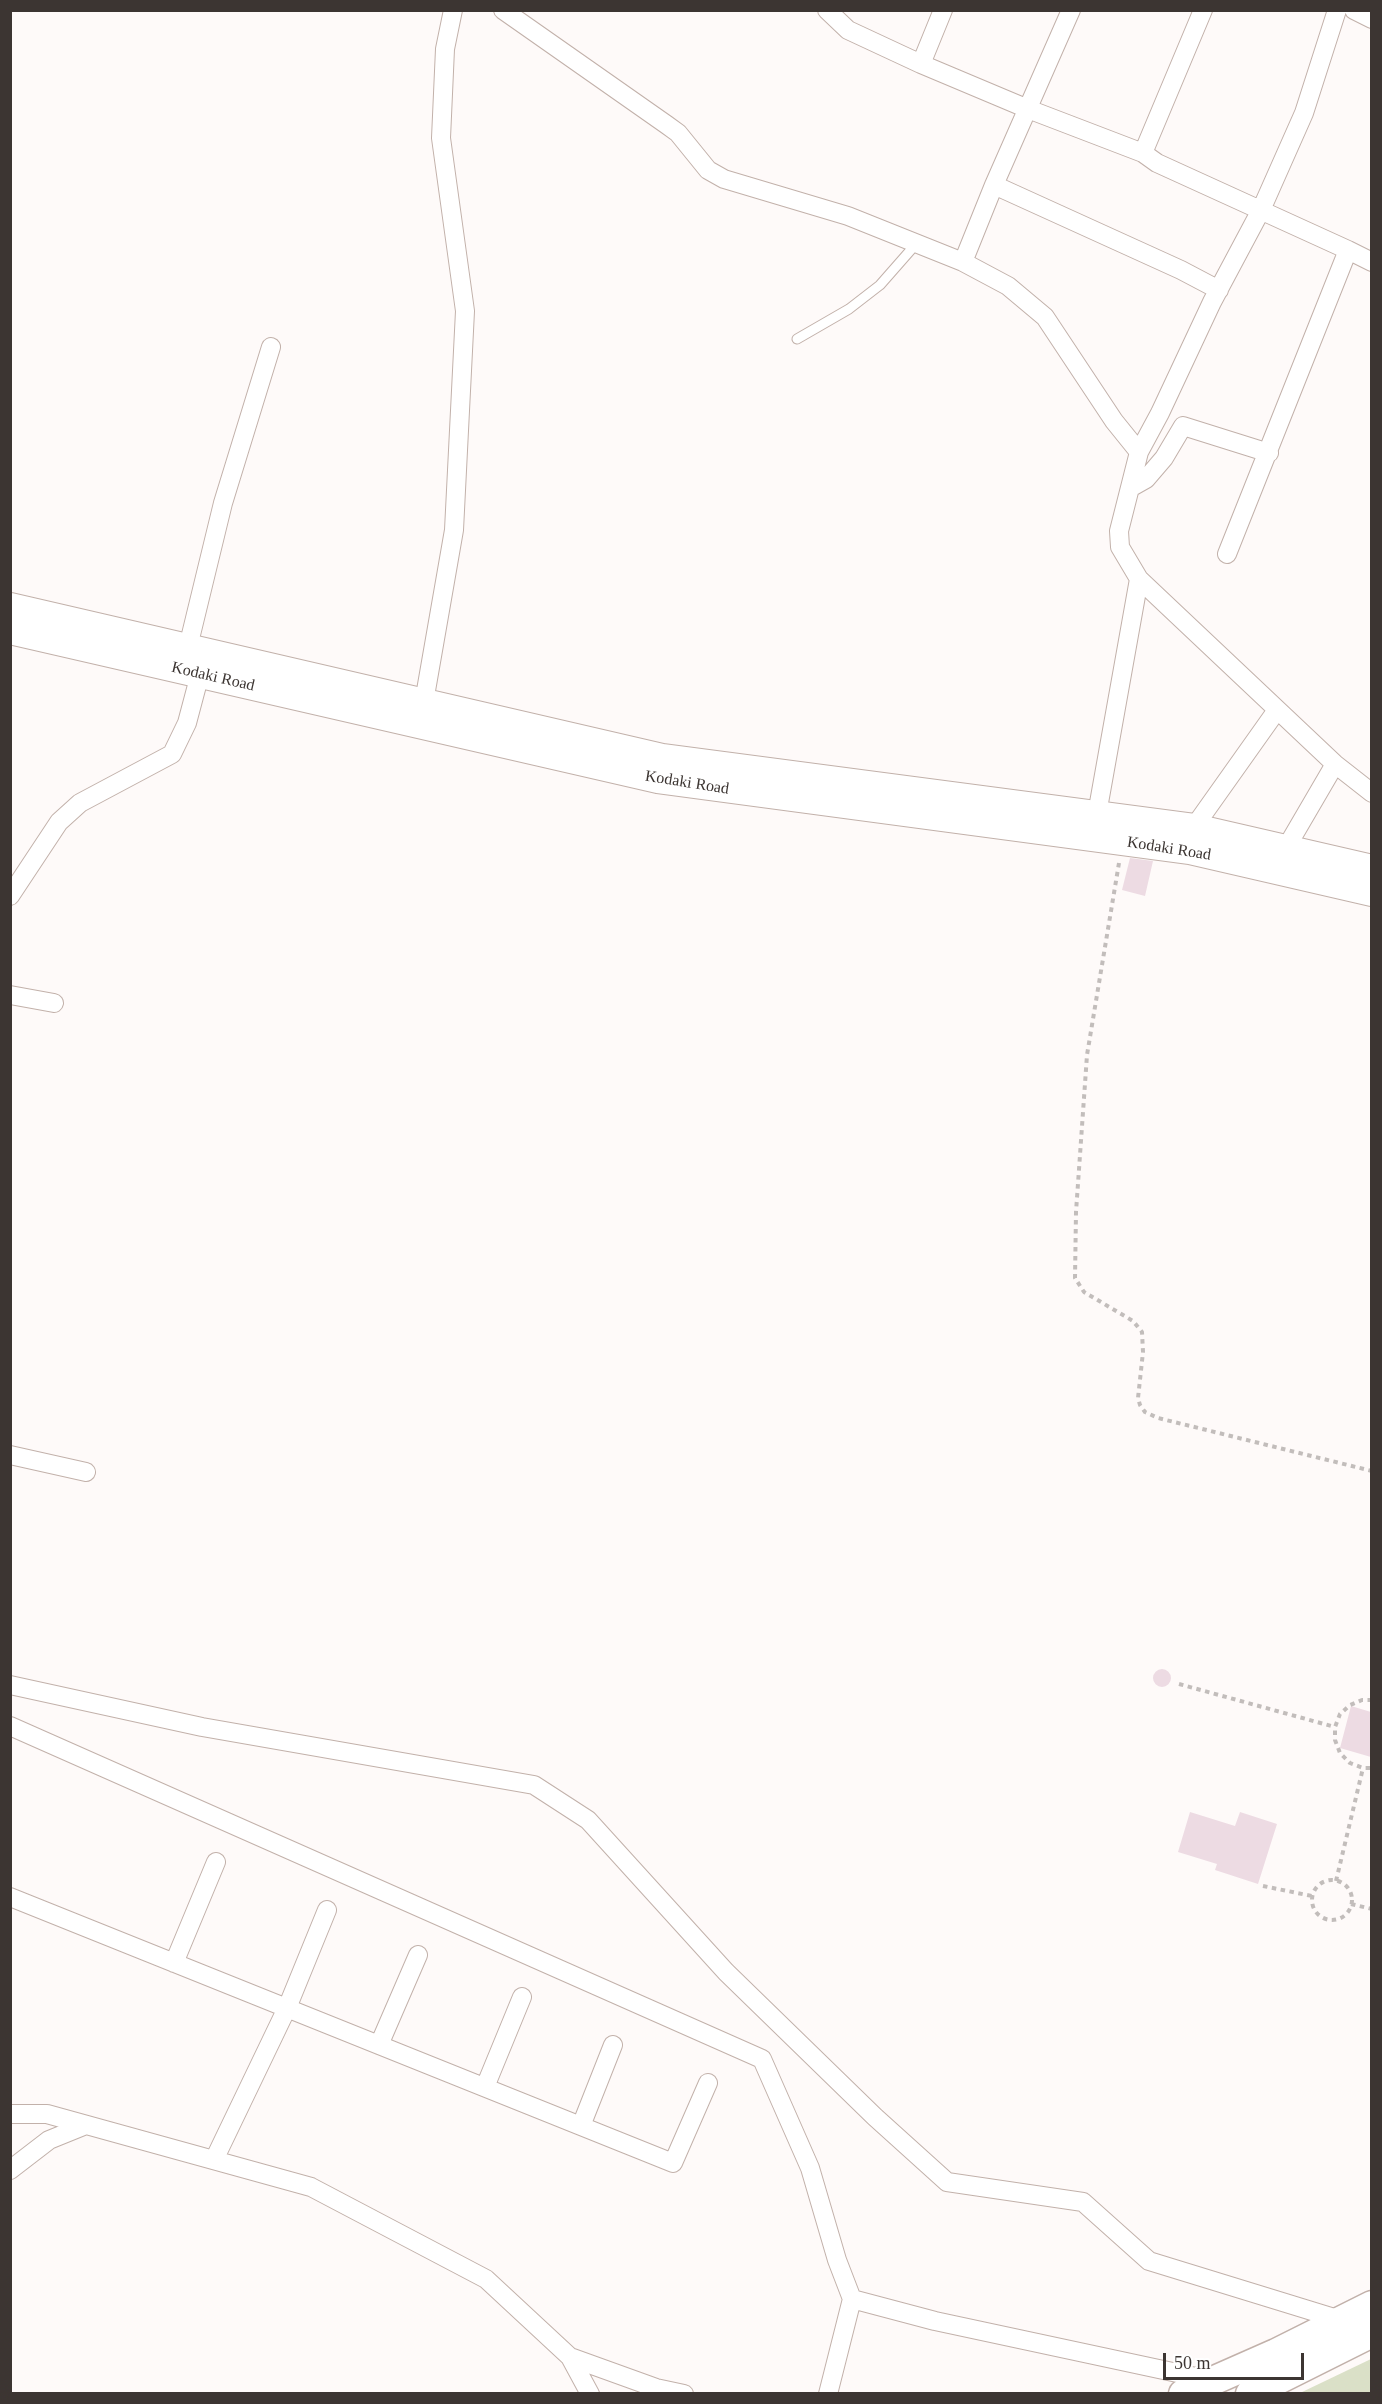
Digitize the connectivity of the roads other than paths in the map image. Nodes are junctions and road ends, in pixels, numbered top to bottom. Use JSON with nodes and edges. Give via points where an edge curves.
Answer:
{"nodes":[{"id":1,"x":453,"y":10,"type":"edge"},
{"id":2,"x":503,"y":10,"type":"edge"},
{"id":3,"x":827,"y":10,"type":"edge"},
{"id":4,"x":943,"y":10,"type":"edge"},
{"id":5,"x":1071,"y":10,"type":"edge"},
{"id":6,"x":1203,"y":10,"type":"edge"},
{"id":7,"x":1338,"y":10,"type":"edge"},
{"id":8,"x":1354,"y":10,"type":"edge"},
{"id":9,"x":1371,"y":19,"type":"edge"},
{"id":10,"x":921,"y":64,"type":"junction"},
{"id":11,"x":1028,"y":109,"type":"junction"},
{"id":12,"x":1143,"y":153,"type":"junction"},
{"id":13,"x":994,"y":185,"type":"junction"},
{"id":14,"x":1261,"y":210,"type":"junction"},
{"id":15,"x":916,"y":244,"type":"junction"},
{"id":16,"x":1348,"y":250,"type":"junction"},
{"id":17,"x":963,"y":262,"type":"junction"},
{"id":18,"x":1371,"y":262,"type":"edge"},
{"id":19,"x":1219,"y":290,"type":"junction"},
{"id":20,"x":797,"y":339,"type":"dead end"},
{"id":21,"x":271,"y":347,"type":"dead end"},
{"id":22,"x":1139,"y":452,"type":"junction"},
{"id":23,"x":1269,"y":453,"type":"junction"},
{"id":24,"x":1130,"y":488,"type":"junction"},
{"id":25,"x":1227,"y":554,"type":"dead end"},
{"id":26,"x":1139,"y":579,"type":"junction"},
{"id":27,"x":10,"y":606,"type":"edge"},
{"id":28,"x":10,"y":631,"type":"edge"},
{"id":29,"x":188,"y":647,"type":"junction"},
{"id":30,"x":200,"y":674,"type":"junction"},
{"id":31,"x":424,"y":702,"type":"junction"},
{"id":32,"x":1277,"y":710,"type":"junction"},
{"id":33,"x":1335,"y":764,"type":"junction"},
{"id":34,"x":1371,"y":792,"type":"edge"},
{"id":35,"x":1097,"y":814,"type":"junction"},
{"id":36,"x":1194,"y":827,"type":"junction"},
{"id":37,"x":1286,"y":848,"type":"junction"},
{"id":38,"x":1371,"y":868,"type":"edge"},
{"id":39,"x":1371,"y":893,"type":"edge"},
{"id":40,"x":10,"y":896,"type":"edge"},
{"id":41,"x":10,"y":995,"type":"edge"},
{"id":42,"x":54,"y":1003,"type":"dead end"},
{"id":43,"x":10,"y":1455,"type":"edge"},
{"id":44,"x":86,"y":1472,"type":"dead end"},
{"id":45,"x":10,"y":1685,"type":"edge"},
{"id":46,"x":10,"y":1726,"type":"edge"},
{"id":47,"x":216,"y":1862,"type":"dead end"},
{"id":48,"x":10,"y":1897,"type":"edge"},
{"id":49,"x":327,"y":1910,"type":"dead end"},
{"id":50,"x":418,"y":1955,"type":"dead end"},
{"id":51,"x":174,"y":1963,"type":"junction"},
{"id":52,"x":522,"y":1997,"type":"dead end"},
{"id":53,"x":286,"y":2008,"type":"junction"},
{"id":54,"x":379,"y":2045,"type":"junction"},
{"id":55,"x":613,"y":2045,"type":"dead end"},
{"id":56,"x":708,"y":2083,"type":"dead end"},
{"id":57,"x":485,"y":2087,"type":"junction"},
{"id":58,"x":10,"y":2114,"type":"edge"},
{"id":59,"x":86,"y":2125,"type":"junction"},
{"id":60,"x":581,"y":2126,"type":"junction"},
{"id":61,"x":214,"y":2160,"type":"junction"},
{"id":62,"x":10,"y":2170,"type":"edge"},
{"id":63,"x":852,"y":2299,"type":"junction"},
{"id":64,"x":1371,"y":2305,"type":"edge"},
{"id":65,"x":1341,"y":2320,"type":"junction"},
{"id":66,"x":1371,"y":2333,"type":"edge"},
{"id":67,"x":570,"y":2357,"type":"junction"},
{"id":68,"x":1210,"y":2380,"type":"junction"},
{"id":69,"x":590,"y":2394,"type":"edge"},
{"id":70,"x":684,"y":2394,"type":"edge"},
{"id":71,"x":828,"y":2394,"type":"edge"},
{"id":72,"x":1183,"y":2394,"type":"edge"},
{"id":73,"x":1250,"y":2394,"type":"edge"}],
"edges":[{"from":1,"to":31,"type":"street","via":[[445,49],[441,138],[465,311],[454,530]]},
{"from":2,"to":15,"type":"street","via":[[678,133],[708,170],[724,179],[848,216]]},
{"from":3,"to":10,"type":"street","via":[[849,30]]},
{"from":4,"to":10,"type":"street"},
{"from":5,"to":11,"type":"street"},
{"from":6,"to":12,"type":"street"},
{"from":7,"to":14,"type":"street","via":[[1304,112]]},
{"from":8,"to":9,"type":"street"},
{"from":10,"to":11,"type":"street"},
{"from":11,"to":12,"type":"street"},
{"from":11,"to":13,"type":"street"},
{"from":12,"to":14,"type":"street"},
{"from":13,"to":17,"type":"street"},
{"from":13,"to":19,"type":"street"},
{"from":14,"to":16,"type":"street"},
{"from":14,"to":19,"type":"street"},
{"from":15,"to":17,"type":"street"},
{"from":15,"to":20,"type":"lane","via":[[879,285],[849,309]]},
{"from":16,"to":18,"type":"street"},
{"from":16,"to":23,"type":"street"},
{"from":17,"to":22,"type":"street","via":[[1008,286],[1045,317],[1114,422]]},
{"from":19,"to":22,"type":"street"},
{"from":21,"to":29,"type":"street","via":[[223,503]]},
{"from":22,"to":24,"type":"street"},
{"from":23,"to":24,"type":"street","via":[[1184,426],[1164,458],[1146,478]]},
{"from":23,"to":25,"type":"street"},
{"from":24,"to":26,"type":"street","via":[[1119,531],[1120,547]]},
{"from":26,"to":32,"type":"street"},
{"from":26,"to":35,"type":"street"},
{"from":27,"to":29,"type":"main road","name":"Kodaki Road"},
{"from":28,"to":30,"type":"main road","name":"Kodaki Road"},
{"from":29,"to":31,"type":"main road","name":"Kodaki Road"},
{"from":30,"to":39,"type":"main road","name":"Kodaki Road","via":[[658,780],[1190,850]]},
{"from":30,"to":40,"type":"street","via":[[187,723],[172,754],[80,803],[59,822]]},
{"from":31,"to":35,"type":"main road","name":"Kodaki Road","via":[[662,757]]},
{"from":32,"to":33,"type":"street"},
{"from":32,"to":36,"type":"street"},
{"from":33,"to":34,"type":"street"},
{"from":33,"to":37,"type":"street"},
{"from":35,"to":36,"type":"main road","name":"Kodaki Road"},
{"from":36,"to":37,"type":"main road","name":"Kodaki Road"},
{"from":37,"to":38,"type":"main road","name":"Kodaki Road"},
{"from":41,"to":42,"type":"street"},
{"from":43,"to":44,"type":"street"},
{"from":45,"to":65,"type":"street","via":[[202,1727],[534,1785],[588,1820],[726,1972],[947,2182],[1083,2202],[1149,2261]]},
{"from":46,"to":63,"type":"street","via":[[762,2059],[810,2168]]},
{"from":47,"to":51,"type":"street"},
{"from":48,"to":51,"type":"street"},
{"from":49,"to":53,"type":"street"},
{"from":50,"to":54,"type":"street"},
{"from":51,"to":53,"type":"street"},
{"from":52,"to":57,"type":"street"},
{"from":53,"to":54,"type":"street"},
{"from":53,"to":61,"type":"street"},
{"from":54,"to":57,"type":"street"},
{"from":55,"to":60,"type":"street"},
{"from":56,"to":60,"type":"street","via":[[673,2163]]},
{"from":57,"to":60,"type":"street"},
{"from":58,"to":59,"type":"street","via":[[47,2114]]},
{"from":59,"to":61,"type":"street"},
{"from":59,"to":62,"type":"street","via":[[49,2140]]},
{"from":61,"to":67,"type":"street","via":[[311,2187],[486,2279]]},
{"from":63,"to":68,"type":"street","via":[[935,2321]]},
{"from":63,"to":71,"type":"street"},
{"from":64,"to":65,"type":"main road"},
{"from":65,"to":68,"type":"main road"},
{"from":66,"to":73,"type":"main road"},
{"from":67,"to":69,"type":"street"},
{"from":67,"to":70,"type":"street"},
{"from":68,"to":72,"type":"main road"}]}
